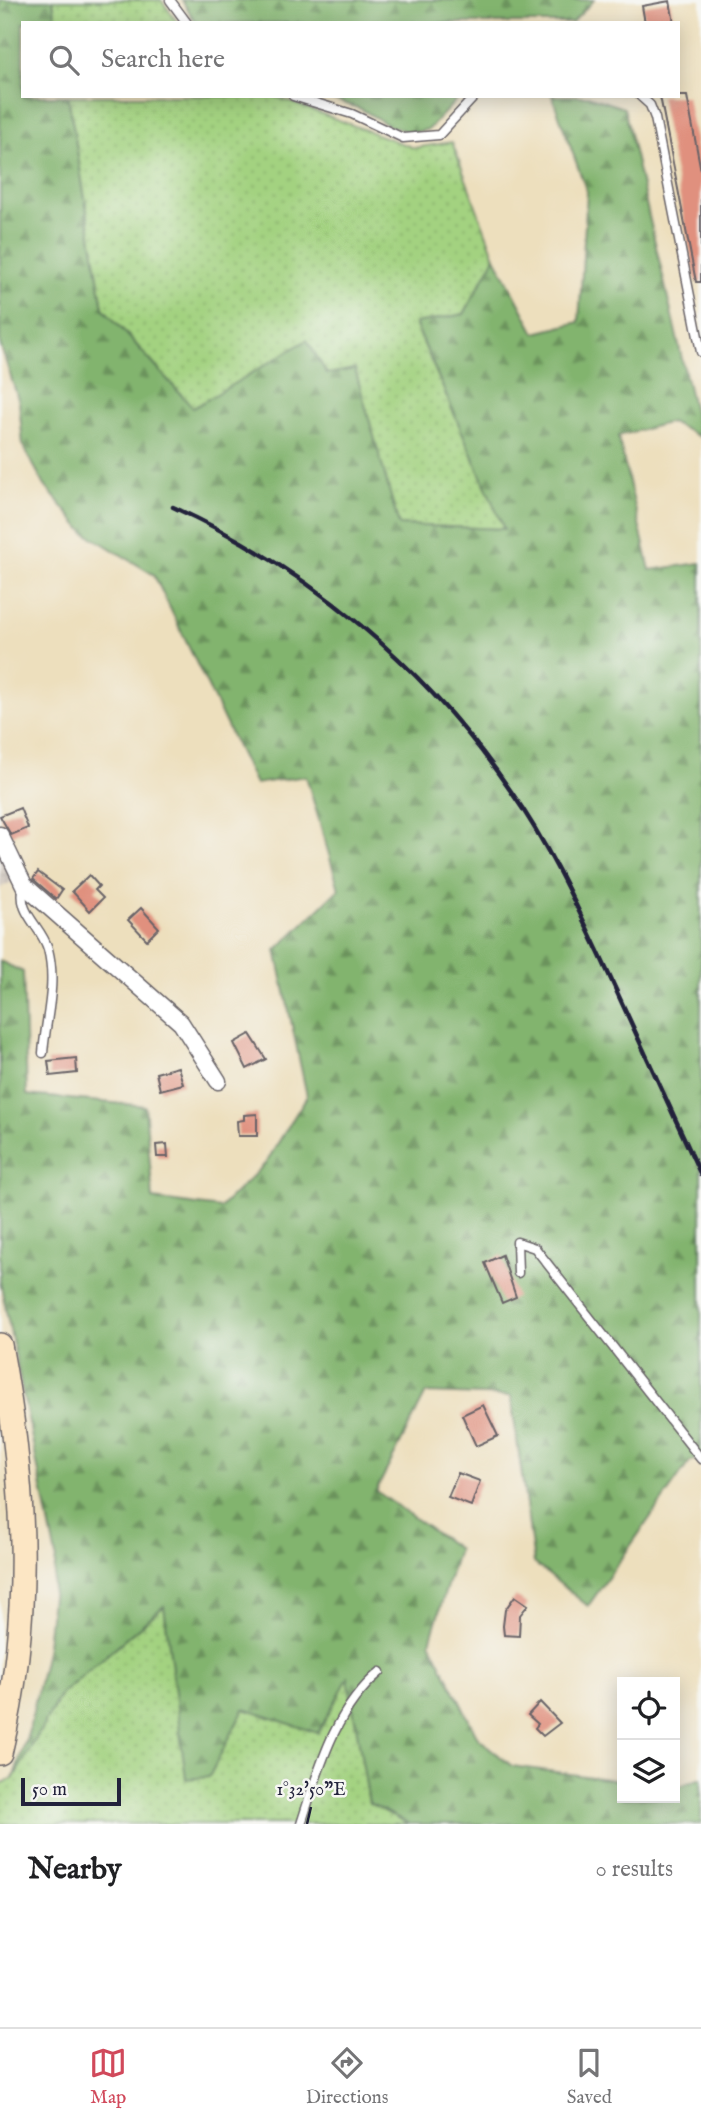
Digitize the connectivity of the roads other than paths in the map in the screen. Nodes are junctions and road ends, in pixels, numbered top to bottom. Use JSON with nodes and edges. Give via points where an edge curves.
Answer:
{"nodes":[{"id":1,"x":170,"y":0,"type":"edge"},
{"id":2,"x":186,"y":21,"type":"edge"},
{"id":3,"x":300,"y":98,"type":"edge"},
{"id":4,"x":473,"y":98,"type":"edge"},
{"id":5,"x":642,"y":98,"type":"edge"},
{"id":6,"x":701,"y":352,"type":"edge"},
{"id":7,"x":0,"y":835,"type":"edge"},
{"id":8,"x":24,"y":885,"type":"junction"},
{"id":9,"x":43,"y":1052,"type":"dead end"},
{"id":10,"x":218,"y":1081,"type":"dead end"},
{"id":11,"x":518,"y":1273,"type":"dead end"},
{"id":12,"x":0,"y":1345,"type":"edge"},
{"id":13,"x":7,"y":1423,"type":"edge"},
{"id":14,"x":701,"y":1459,"type":"edge"},
{"id":15,"x":380,"y":1672,"type":"dead end"},
{"id":16,"x":0,"y":1753,"type":"edge"},
{"id":17,"x":301,"y":1824,"type":"edge"}],
"edges":[{"from":1,"to":2,"type":"lane"},
{"from":3,"to":4,"type":"lane","via":[[352,114],[403,138],[439,135]]},
{"from":5,"to":6,"type":"lane","via":[[655,118]]},
{"from":7,"to":8,"type":"street"},
{"from":8,"to":9,"type":"lane","via":[[20,898],[47,946],[53,978]]},
{"from":8,"to":10,"type":"street","via":[[181,1023]]},
{"from":11,"to":14,"type":"lane","via":[[517,1242],[524,1242],[535,1248]]},
{"from":12,"to":13,"type":"main road"},
{"from":13,"to":16,"type":"main road","via":[[20,1465],[23,1566],[19,1644]]},
{"from":15,"to":17,"type":"lane","via":[[360,1689],[332,1734]]}]}
